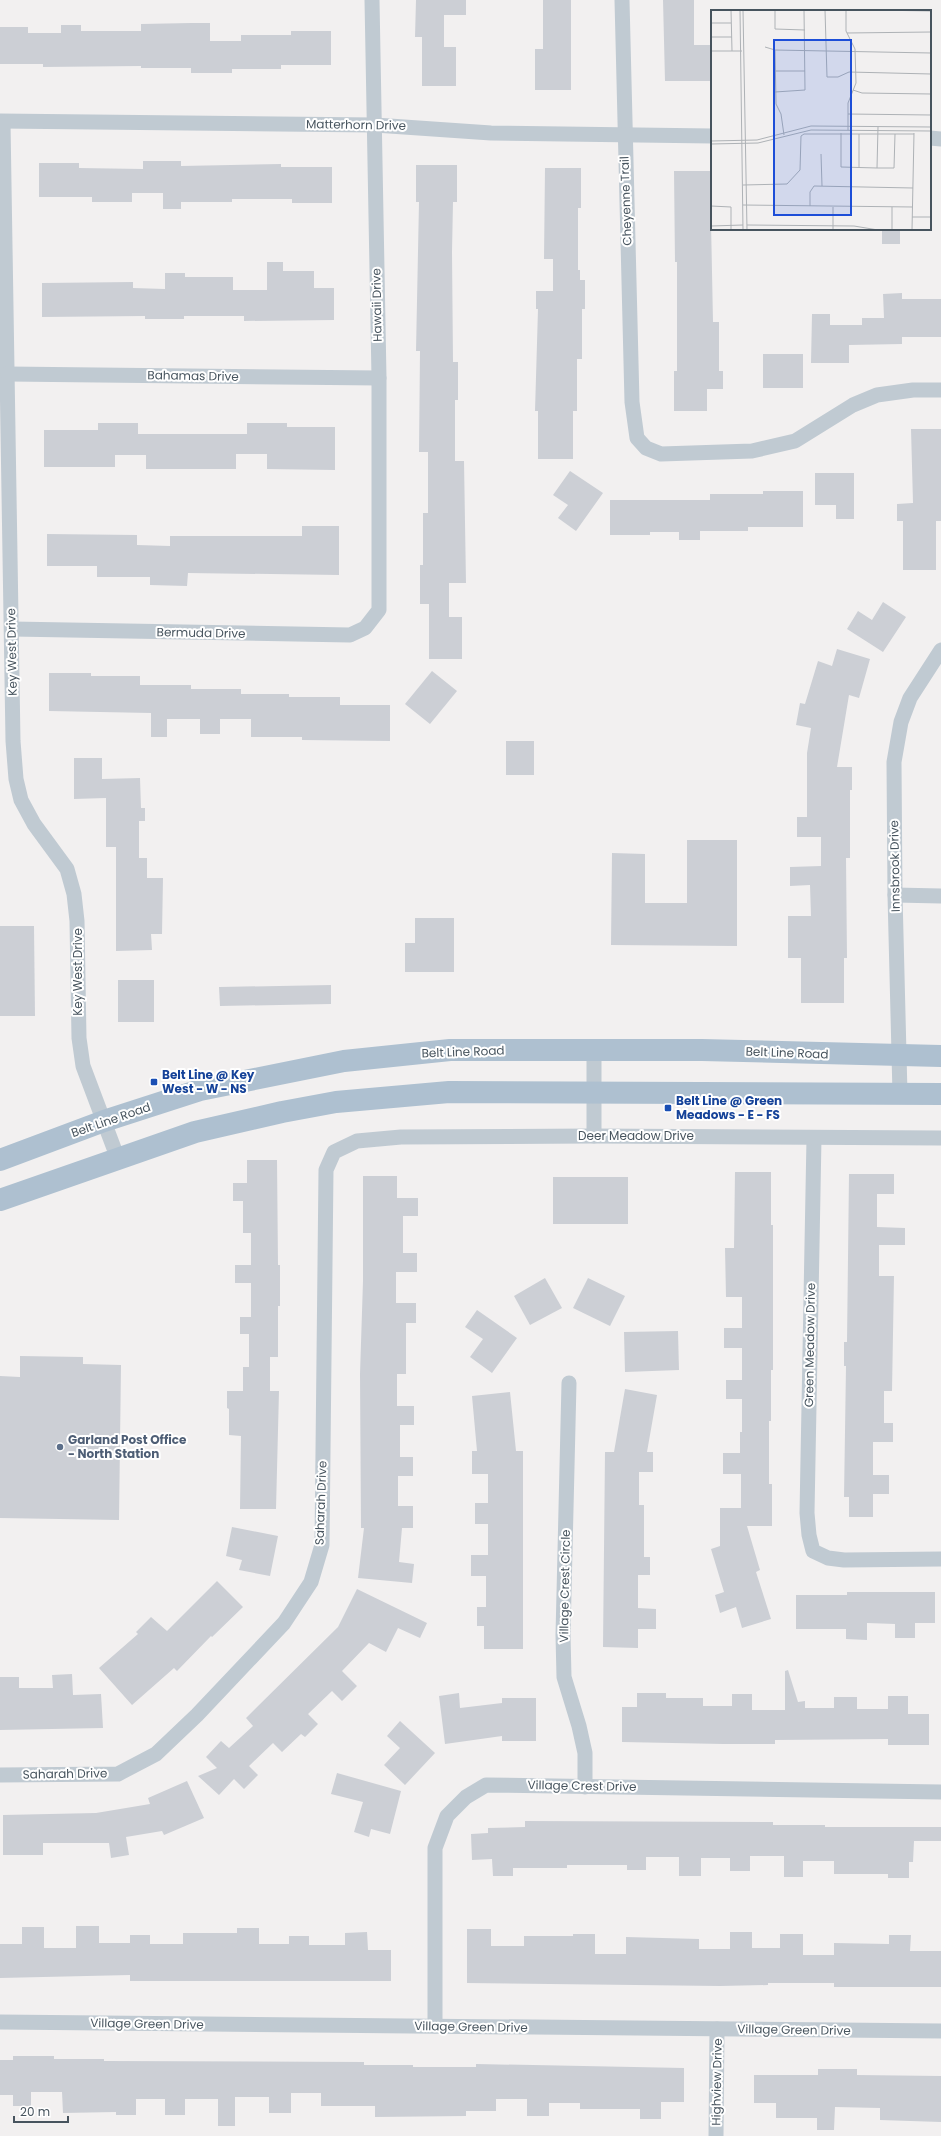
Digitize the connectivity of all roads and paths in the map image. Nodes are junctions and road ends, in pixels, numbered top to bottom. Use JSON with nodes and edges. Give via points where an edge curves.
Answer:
{"nodes":[{"id":1,"x":372,"y":0,"type":"edge"},
{"id":2,"x":622,"y":0,"type":"edge"},
{"id":3,"x":1,"y":121,"type":"edge"},
{"id":4,"x":375,"y":124,"type":"junction"},
{"id":5,"x":624,"y":134,"type":"junction"},
{"id":6,"x":711,"y":136,"type":"edge"},
{"id":7,"x":931,"y":138,"type":"edge"},
{"id":8,"x":941,"y":139,"type":"edge"},
{"id":9,"x":8,"y":374,"type":"junction"},
{"id":10,"x":379,"y":378,"type":"junction"},
{"id":11,"x":941,"y":390,"type":"edge"},
{"id":12,"x":379,"y":610,"type":"joint"},
{"id":13,"x":12,"y":629,"type":"junction"},
{"id":14,"x":941,"y":650,"type":"edge"},
{"id":15,"x":895,"y":895,"type":"junction"},
{"id":16,"x":941,"y":896,"type":"edge"},
{"id":17,"x":594,"y":1050,"type":"junction"},
{"id":18,"x":900,"y":1056,"type":"junction"},
{"id":19,"x":941,"y":1056,"type":"edge"},
{"id":20,"x":594,"y":1092,"type":"junction"},
{"id":21,"x":900,"y":1094,"type":"junction"},
{"id":22,"x":941,"y":1094,"type":"edge"},
{"id":23,"x":104,"y":1121,"type":"junction"},
{"id":24,"x":594,"y":1136,"type":"junction"},
{"id":25,"x":814,"y":1138,"type":"junction"},
{"id":26,"x":941,"y":1138,"type":"edge"},
{"id":27,"x":334,"y":1152,"type":"joint"},
{"id":28,"x":118,"y":1159,"type":"junction"},
{"id":29,"x":0,"y":1160,"type":"edge"},
{"id":30,"x":0,"y":1200,"type":"edge"},
{"id":31,"x":569,"y":1383,"type":"dead end"},
{"id":32,"x":941,"y":1559,"type":"edge"},
{"id":33,"x":0,"y":1775,"type":"edge"},
{"id":34,"x":585,"y":1786,"type":"junction"},
{"id":35,"x":941,"y":1792,"type":"edge"},
{"id":36,"x":0,"y":2022,"type":"edge"},
{"id":37,"x":435,"y":2026,"type":"junction"},
{"id":38,"x":717,"y":2029,"type":"junction"},
{"id":39,"x":941,"y":2031,"type":"edge"},
{"id":40,"x":716,"y":2136,"type":"edge"}],
"edges":[{"from":1,"to":4,"type":"street","name":"Hawaii Drive"},
{"from":2,"to":5,"type":"street","name":"Cheyenne Trail"},
{"from":3,"to":4,"type":"street","name":"Matterhorn Drive"},
{"from":3,"to":9,"type":"street","name":"Key West Drive"},
{"from":4,"to":5,"type":"street","name":"Matterhorn Drive","via":[[491,133]]},
{"from":4,"to":10,"type":"street","name":"Hawaii Drive"},
{"from":5,"to":6,"type":"street","name":"Matterhorn Drive"},
{"from":5,"to":11,"type":"street","name":"Cheyenne Trail","via":[[632,402],[637,438],[646,448],[661,454],[752,451],[796,441],[853,405],[877,395],[913,390]]},
{"from":7,"to":8,"type":"street"},
{"from":9,"to":10,"type":"street","name":"Bahamas Drive"},
{"from":9,"to":13,"type":"street","name":"Key West Drive"},
{"from":10,"to":12,"type":"street","name":"Hawaii Drive"},
{"from":12,"to":13,"type":"street","name":"Bermuda Drive","via":[[365,628],[350,635]]},
{"from":13,"to":23,"type":"street","name":"Key West Drive","via":[[16,779],[21,800],[34,824],[67,869],[74,894],[77,921],[79,1038],[83,1066]]},
{"from":14,"to":15,"type":"street","name":"Innsbrook Drive","via":[[910,698],[901,722],[894,762]]},
{"from":15,"to":16,"type":"street"},
{"from":15,"to":18,"type":"street","name":"Innsbrook Drive"},
{"from":17,"to":18,"type":"main road","name":"Belt Line Road","via":[[702,1050]]},
{"from":17,"to":20,"type":"street"},
{"from":17,"to":23,"type":"main road","name":"Belt Line Road","via":[[450,1050],[344,1061],[200,1090]]},
{"from":18,"to":19,"type":"main road","name":"Belt Line Road"},
{"from":18,"to":21,"type":"street","name":"Innsbrook Drive"},
{"from":20,"to":21,"type":"main road"},
{"from":20,"to":24,"type":"street"},
{"from":20,"to":28,"type":"main road","via":[[449,1092],[336,1102],[195,1132]]},
{"from":21,"to":22,"type":"main road"},
{"from":23,"to":28,"type":"street","name":"Key West Drive"},
{"from":23,"to":29,"type":"main road","name":"Belt Line Road"},
{"from":24,"to":25,"type":"street","name":"Deer Meadow Drive"},
{"from":24,"to":27,"type":"street","name":"Deer Meadow Drive","via":[[401,1137],[357,1141]]},
{"from":25,"to":26,"type":"street","name":"Deer Meadow Drive"},
{"from":25,"to":32,"type":"street","name":"Green Meadow Drive","via":[[807,1513],[813,1551],[828,1558],[844,1560]]},
{"from":27,"to":33,"type":"street","name":"Saharah Drive","via":[[326,1170],[322,1545],[311,1582],[284,1624],[156,1754],[118,1774]]},
{"from":28,"to":30,"type":"main road"},
{"from":31,"to":34,"type":"street","name":"Village Crest Circle","via":[[564,1677],[580,1726],[585,1753]]},
{"from":34,"to":35,"type":"street","name":"Village Crest Drive"},
{"from":34,"to":37,"type":"street","name":"Village Crest Drive","via":[[486,1785],[466,1797],[446,1816],[435,1848]]},
{"from":36,"to":37,"type":"street","name":"Village Green Drive"},
{"from":37,"to":38,"type":"street","name":"Village Green Drive"},
{"from":38,"to":39,"type":"street","name":"Village Green Drive"},
{"from":38,"to":40,"type":"street","name":"Highview Drive"}]}
